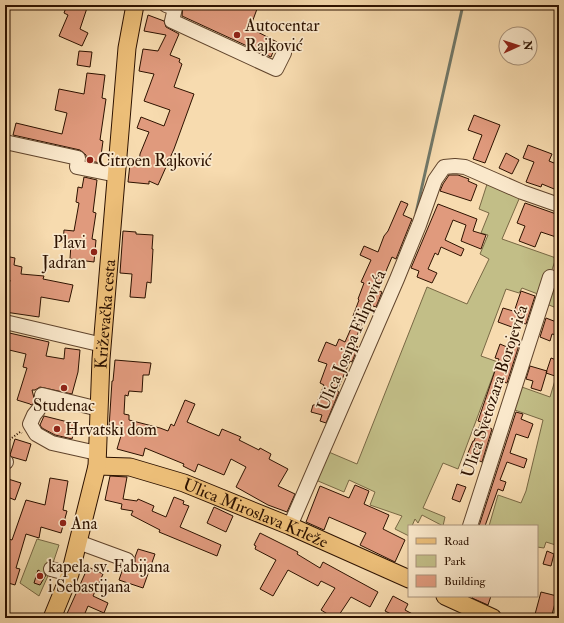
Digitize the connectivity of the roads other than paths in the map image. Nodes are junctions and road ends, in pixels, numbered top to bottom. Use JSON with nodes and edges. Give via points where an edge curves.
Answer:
{"nodes":[{"id":1,"x":135,"y":5,"type":"edge"},
{"id":2,"x":166,"y":5,"type":"edge"},
{"id":3,"x":284,"y":53,"type":"dead end"},
{"id":4,"x":5,"y":142,"type":"edge"},
{"id":5,"x":117,"y":175,"type":"junction"},
{"id":6,"x":559,"y":205,"type":"edge"},
{"id":7,"x":559,"y":280,"type":"edge"},
{"id":8,"x":5,"y":322,"type":"edge"},
{"id":9,"x":103,"y":345,"type":"junction"},
{"id":10,"x":42,"y":395,"type":"dead end"},
{"id":11,"x":99,"y":409,"type":"junction"},
{"id":12,"x":38,"y":410,"type":"dead end"},
{"id":13,"x":97,"y":459,"type":"junction"},
{"id":14,"x":470,"y":525,"type":"edge"},
{"id":15,"x":290,"y":526,"type":"junction"},
{"id":16,"x":78,"y":542,"type":"junction"},
{"id":17,"x":127,"y":560,"type":"dead end"},
{"id":18,"x":51,"y":569,"type":"dead end"},
{"id":19,"x":70,"y":574,"type":"junction"},
{"id":20,"x":408,"y":579,"type":"edge"},
{"id":21,"x":448,"y":597,"type":"edge"},
{"id":22,"x":52,"y":618,"type":"edge"},
{"id":23,"x":493,"y":618,"type":"edge"}],
"edges":[{"from":1,"to":5,"type":"main road","name":"Križevačka cesta","via":[[127,48]]},
{"from":2,"to":3,"type":"street","via":[[175,8],[172,20],[276,70]]},
{"from":4,"to":5,"type":"street","via":[[78,158],[77,168]]},
{"from":5,"to":9,"type":"main road","name":"Križevačka cesta"},
{"from":6,"to":15,"type":"street","name":"Ulica Josipa Filipovića","via":[[465,167],[444,168],[435,180],[397,279]]},
{"from":7,"to":14,"type":"street","name":"Ulica Svetozara Borojevića","via":[[550,277]]},
{"from":8,"to":9,"type":"street"},
{"from":9,"to":11,"type":"main road","name":"Križevačka cesta"},
{"from":10,"to":11,"type":"street"},
{"from":11,"to":13,"type":"main road","name":"Križevačka cesta"},
{"from":12,"to":13,"type":"street","via":[[30,424],[36,434],[52,443]]},
{"from":13,"to":15,"type":"main road","name":"Ulica Miroslava Krleže","via":[[184,483]]},
{"from":13,"to":16,"type":"main road","name":"Križevačka cesta"},
{"from":15,"to":20,"type":"main road","name":"Ulica Miroslava Krleže"},
{"from":16,"to":17,"type":"street"},
{"from":16,"to":19,"type":"main road","name":"Križevačka cesta"},
{"from":18,"to":19,"type":"street"},
{"from":19,"to":22,"type":"main road","name":"Križevačka cesta"},
{"from":21,"to":23,"type":"main road"}]}
